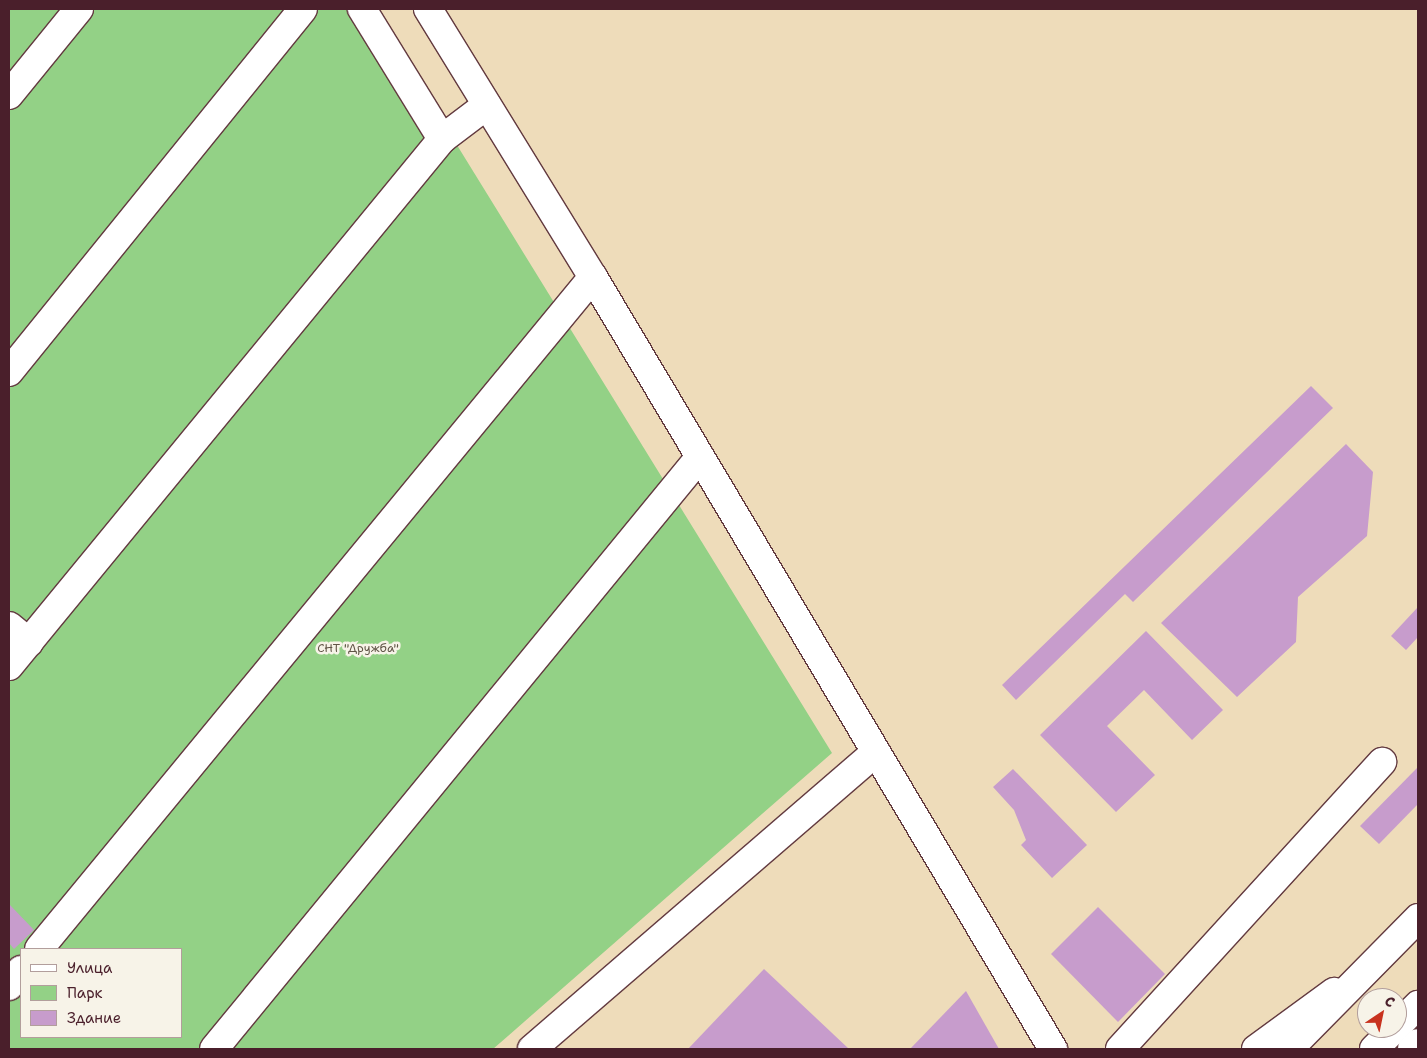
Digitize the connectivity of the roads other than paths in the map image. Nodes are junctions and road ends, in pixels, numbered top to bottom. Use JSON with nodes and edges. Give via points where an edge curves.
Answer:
{"nodes":[{"id":1,"x":80,"y":9,"type":"edge"},
{"id":2,"x":302,"y":9,"type":"edge"},
{"id":3,"x":362,"y":9,"type":"edge"},
{"id":4,"x":428,"y":9,"type":"edge"},
{"id":5,"x":9,"y":95,"type":"edge"},
{"id":6,"x":487,"y":105,"type":"junction"},
{"id":7,"x":442,"y":139,"type":"junction"},
{"id":8,"x":593,"y":277,"type":"junction"},
{"id":9,"x":9,"y":372,"type":"edge"},
{"id":10,"x":700,"y":457,"type":"junction"},
{"id":11,"x":19,"y":634,"type":"edge"},
{"id":12,"x":9,"y":666,"type":"edge"},
{"id":13,"x":876,"y":752,"type":"junction"},
{"id":14,"x":1382,"y":762,"type":"dead end"},
{"id":15,"x":1418,"y":918,"type":"edge"},
{"id":16,"x":40,"y":948,"type":"edge"},
{"id":17,"x":1372,"y":965,"type":"junction"},
{"id":18,"x":20,"y":971,"type":"edge"},
{"id":19,"x":9,"y":986,"type":"edge"},
{"id":20,"x":1418,"y":1005,"type":"edge"},
{"id":21,"x":1407,"y":1016,"type":"edge"},
{"id":22,"x":1385,"y":1038,"type":"edge"},
{"id":23,"x":1418,"y":1043,"type":"edge"},
{"id":24,"x":214,"y":1049,"type":"edge"},
{"id":25,"x":532,"y":1049,"type":"edge"},
{"id":26,"x":1053,"y":1049,"type":"edge"},
{"id":27,"x":1120,"y":1049,"type":"edge"},
{"id":28,"x":1256,"y":1049,"type":"edge"},
{"id":29,"x":1289,"y":1049,"type":"edge"},
{"id":30,"x":1374,"y":1049,"type":"edge"},
{"id":31,"x":1412,"y":1049,"type":"edge"}],
"edges":[{"from":1,"to":5,"type":"main road"},
{"from":2,"to":9,"type":"main road"},
{"from":3,"to":7,"type":"main road"},
{"from":4,"to":6,"type":"main road"},
{"from":6,"to":7,"type":"main road"},
{"from":6,"to":8,"type":"main road"},
{"from":7,"to":11,"type":"main road"},
{"from":8,"to":10,"type":"main road"},
{"from":8,"to":16,"type":"main road"},
{"from":10,"to":13,"type":"main road"},
{"from":10,"to":24,"type":"main road"},
{"from":11,"to":12,"type":"main road"},
{"from":13,"to":25,"type":"main road"},
{"from":13,"to":26,"type":"main road"},
{"from":14,"to":27,"type":"main road"},
{"from":15,"to":17,"type":"main road"},
{"from":17,"to":28,"type":"main road"},
{"from":17,"to":29,"type":"main road"},
{"from":18,"to":19,"type":"main road"},
{"from":20,"to":21,"type":"main road"},
{"from":22,"to":30,"type":"main road"},
{"from":23,"to":31,"type":"main road"}]}
